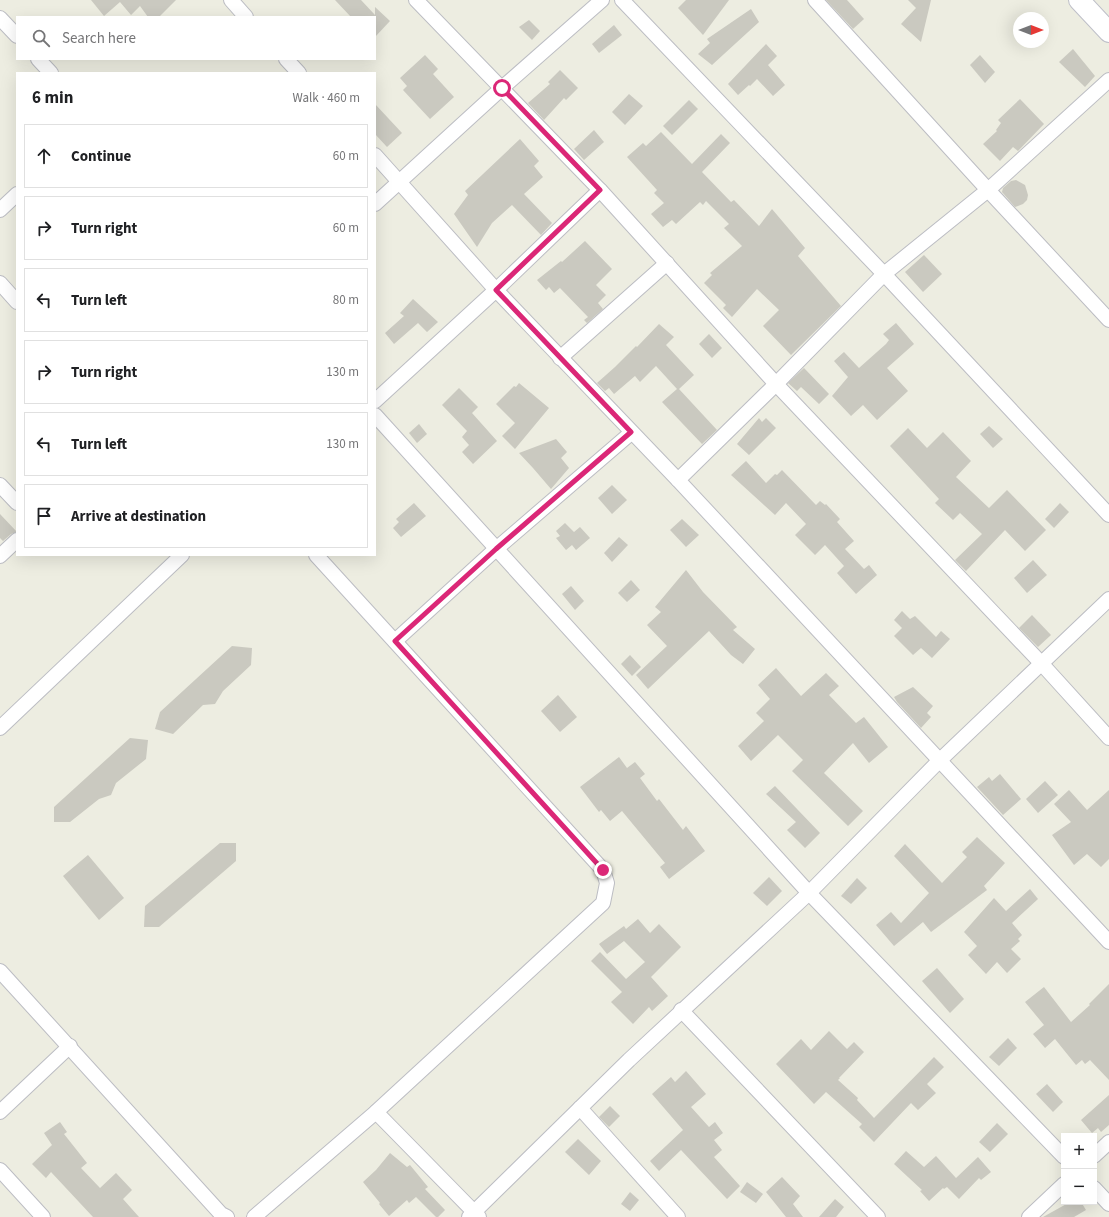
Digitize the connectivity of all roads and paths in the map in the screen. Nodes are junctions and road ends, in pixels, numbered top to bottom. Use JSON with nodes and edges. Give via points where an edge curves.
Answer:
{"nodes":[{"id":1,"x":231,"y":0,"type":"edge"},
{"id":2,"x":416,"y":0,"type":"edge"},
{"id":3,"x":602,"y":0,"type":"edge"},
{"id":4,"x":622,"y":0,"type":"edge"},
{"id":5,"x":815,"y":0,"type":"edge"},
{"id":6,"x":1079,"y":0,"type":"edge"},
{"id":7,"x":245,"y":16,"type":"edge"},
{"id":8,"x":0,"y":18,"type":"edge"},
{"id":9,"x":1109,"y":32,"type":"edge"},
{"id":10,"x":16,"y":35,"type":"edge"},
{"id":11,"x":39,"y":60,"type":"edge"},
{"id":12,"x":287,"y":60,"type":"edge"},
{"id":13,"x":50,"y":72,"type":"edge"},
{"id":14,"x":298,"y":72,"type":"edge"},
{"id":15,"x":1109,"y":80,"type":"edge"},
{"id":16,"x":502,"y":88,"type":"junction"},
{"id":17,"x":376,"y":155,"type":"edge"},
{"id":18,"x":399,"y":180,"type":"junction"},
{"id":19,"x":600,"y":190,"type":"junction"},
{"id":20,"x":988,"y":190,"type":"junction"},
{"id":21,"x":16,"y":195,"type":"edge"},
{"id":22,"x":376,"y":203,"type":"edge"},
{"id":23,"x":0,"y":210,"type":"edge"},
{"id":24,"x":667,"y":263,"type":"junction"},
{"id":25,"x":884,"y":274,"type":"junction"},
{"id":26,"x":0,"y":283,"type":"edge"},
{"id":27,"x":496,"y":290,"type":"junction"},
{"id":28,"x":16,"y":301,"type":"edge"},
{"id":29,"x":1109,"y":320,"type":"edge"},
{"id":30,"x":560,"y":358,"type":"junction"},
{"id":31,"x":776,"y":384,"type":"junction"},
{"id":32,"x":376,"y":400,"type":"edge"},
{"id":33,"x":376,"y":416,"type":"edge"},
{"id":34,"x":631,"y":432,"type":"junction"},
{"id":35,"x":678,"y":480,"type":"junction"},
{"id":36,"x":0,"y":485,"type":"edge"},
{"id":37,"x":16,"y":502,"type":"edge"},
{"id":38,"x":1109,"y":515,"type":"edge"},
{"id":39,"x":16,"y":541,"type":"edge"},
{"id":40,"x":496,"y":549,"type":"junction"},
{"id":41,"x":0,"y":556,"type":"edge"},
{"id":42,"x":181,"y":556,"type":"edge"},
{"id":43,"x":317,"y":556,"type":"edge"},
{"id":44,"x":1109,"y":599,"type":"edge"},
{"id":45,"x":395,"y":641,"type":"junction"},
{"id":46,"x":1041,"y":663,"type":"junction"},
{"id":47,"x":0,"y":728,"type":"edge"},
{"id":48,"x":1109,"y":738,"type":"edge"},
{"id":49,"x":939,"y":762,"type":"junction"},
{"id":50,"x":809,"y":893,"type":"junction"},
{"id":51,"x":1109,"y":942,"type":"edge"},
{"id":52,"x":0,"y":971,"type":"edge"},
{"id":53,"x":681,"y":1010,"type":"junction"},
{"id":54,"x":70,"y":1046,"type":"junction"},
{"id":55,"x":580,"y":1108,"type":"junction"},
{"id":56,"x":0,"y":1112,"type":"edge"},
{"id":57,"x":376,"y":1112,"type":"junction"},
{"id":58,"x":1109,"y":1142,"type":"edge"},
{"id":59,"x":1097,"y":1153,"type":"edge"},
{"id":60,"x":1061,"y":1154,"type":"edge"},
{"id":61,"x":0,"y":1170,"type":"edge"},
{"id":62,"x":1061,"y":1187,"type":"edge"},
{"id":63,"x":1097,"y":1191,"type":"edge"},
{"id":64,"x":1109,"y":1204,"type":"edge"},
{"id":65,"x":474,"y":1215,"type":"edge"},
{"id":66,"x":43,"y":1217,"type":"edge"},
{"id":67,"x":227,"y":1217,"type":"edge"},
{"id":68,"x":254,"y":1217,"type":"edge"},
{"id":69,"x":678,"y":1217,"type":"edge"},
{"id":70,"x":878,"y":1217,"type":"edge"},
{"id":71,"x":1029,"y":1217,"type":"edge"}],
"edges":[{"from":1,"to":7,"type":"street"},
{"from":2,"to":16,"type":"street"},
{"from":3,"to":16,"type":"street"},
{"from":4,"to":25,"type":"street"},
{"from":5,"to":20,"type":"street"},
{"from":6,"to":9,"type":"street"},
{"from":8,"to":10,"type":"street"},
{"from":11,"to":13,"type":"street"},
{"from":12,"to":14,"type":"street"},
{"from":15,"to":20,"type":"street"},
{"from":16,"to":18,"type":"street"},
{"from":16,"to":19,"type":"street"},
{"from":17,"to":18,"type":"street"},
{"from":18,"to":22,"type":"street"},
{"from":18,"to":27,"type":"street"},
{"from":19,"to":24,"type":"street"},
{"from":19,"to":27,"type":"street"},
{"from":20,"to":25,"type":"street"},
{"from":20,"to":29,"type":"street"},
{"from":21,"to":23,"type":"street"},
{"from":24,"to":30,"type":"street"},
{"from":24,"to":31,"type":"street"},
{"from":25,"to":31,"type":"street"},
{"from":25,"to":38,"type":"street"},
{"from":26,"to":28,"type":"street"},
{"from":27,"to":30,"type":"street"},
{"from":27,"to":32,"type":"street"},
{"from":30,"to":34,"type":"street"},
{"from":31,"to":35,"type":"street"},
{"from":31,"to":46,"type":"street"},
{"from":33,"to":40,"type":"street"},
{"from":34,"to":35,"type":"street"},
{"from":34,"to":40,"type":"street"},
{"from":35,"to":49,"type":"street"},
{"from":36,"to":37,"type":"street"},
{"from":39,"to":41,"type":"street"},
{"from":40,"to":45,"type":"street"},
{"from":40,"to":50,"type":"street"},
{"from":42,"to":47,"type":"street"},
{"from":43,"to":45,"type":"street"},
{"from":44,"to":46,"type":"street"},
{"from":45,"to":57,"type":"street","via":[[603,870],[607,883],[603,903]]},
{"from":46,"to":48,"type":"street"},
{"from":46,"to":49,"type":"street"},
{"from":49,"to":50,"type":"street"},
{"from":49,"to":51,"type":"street"},
{"from":50,"to":53,"type":"street"},
{"from":50,"to":60,"type":"street"},
{"from":52,"to":54,"type":"street"},
{"from":53,"to":55,"type":"street"},
{"from":53,"to":70,"type":"street"},
{"from":54,"to":56,"type":"street"},
{"from":54,"to":67,"type":"street","via":[[221,1214]]},
{"from":55,"to":65,"type":"street"},
{"from":55,"to":69,"type":"street"},
{"from":57,"to":65,"type":"street"},
{"from":57,"to":68,"type":"street"},
{"from":58,"to":59,"type":"street"},
{"from":61,"to":66,"type":"street"},
{"from":62,"to":71,"type":"street"},
{"from":63,"to":64,"type":"street"}]}
